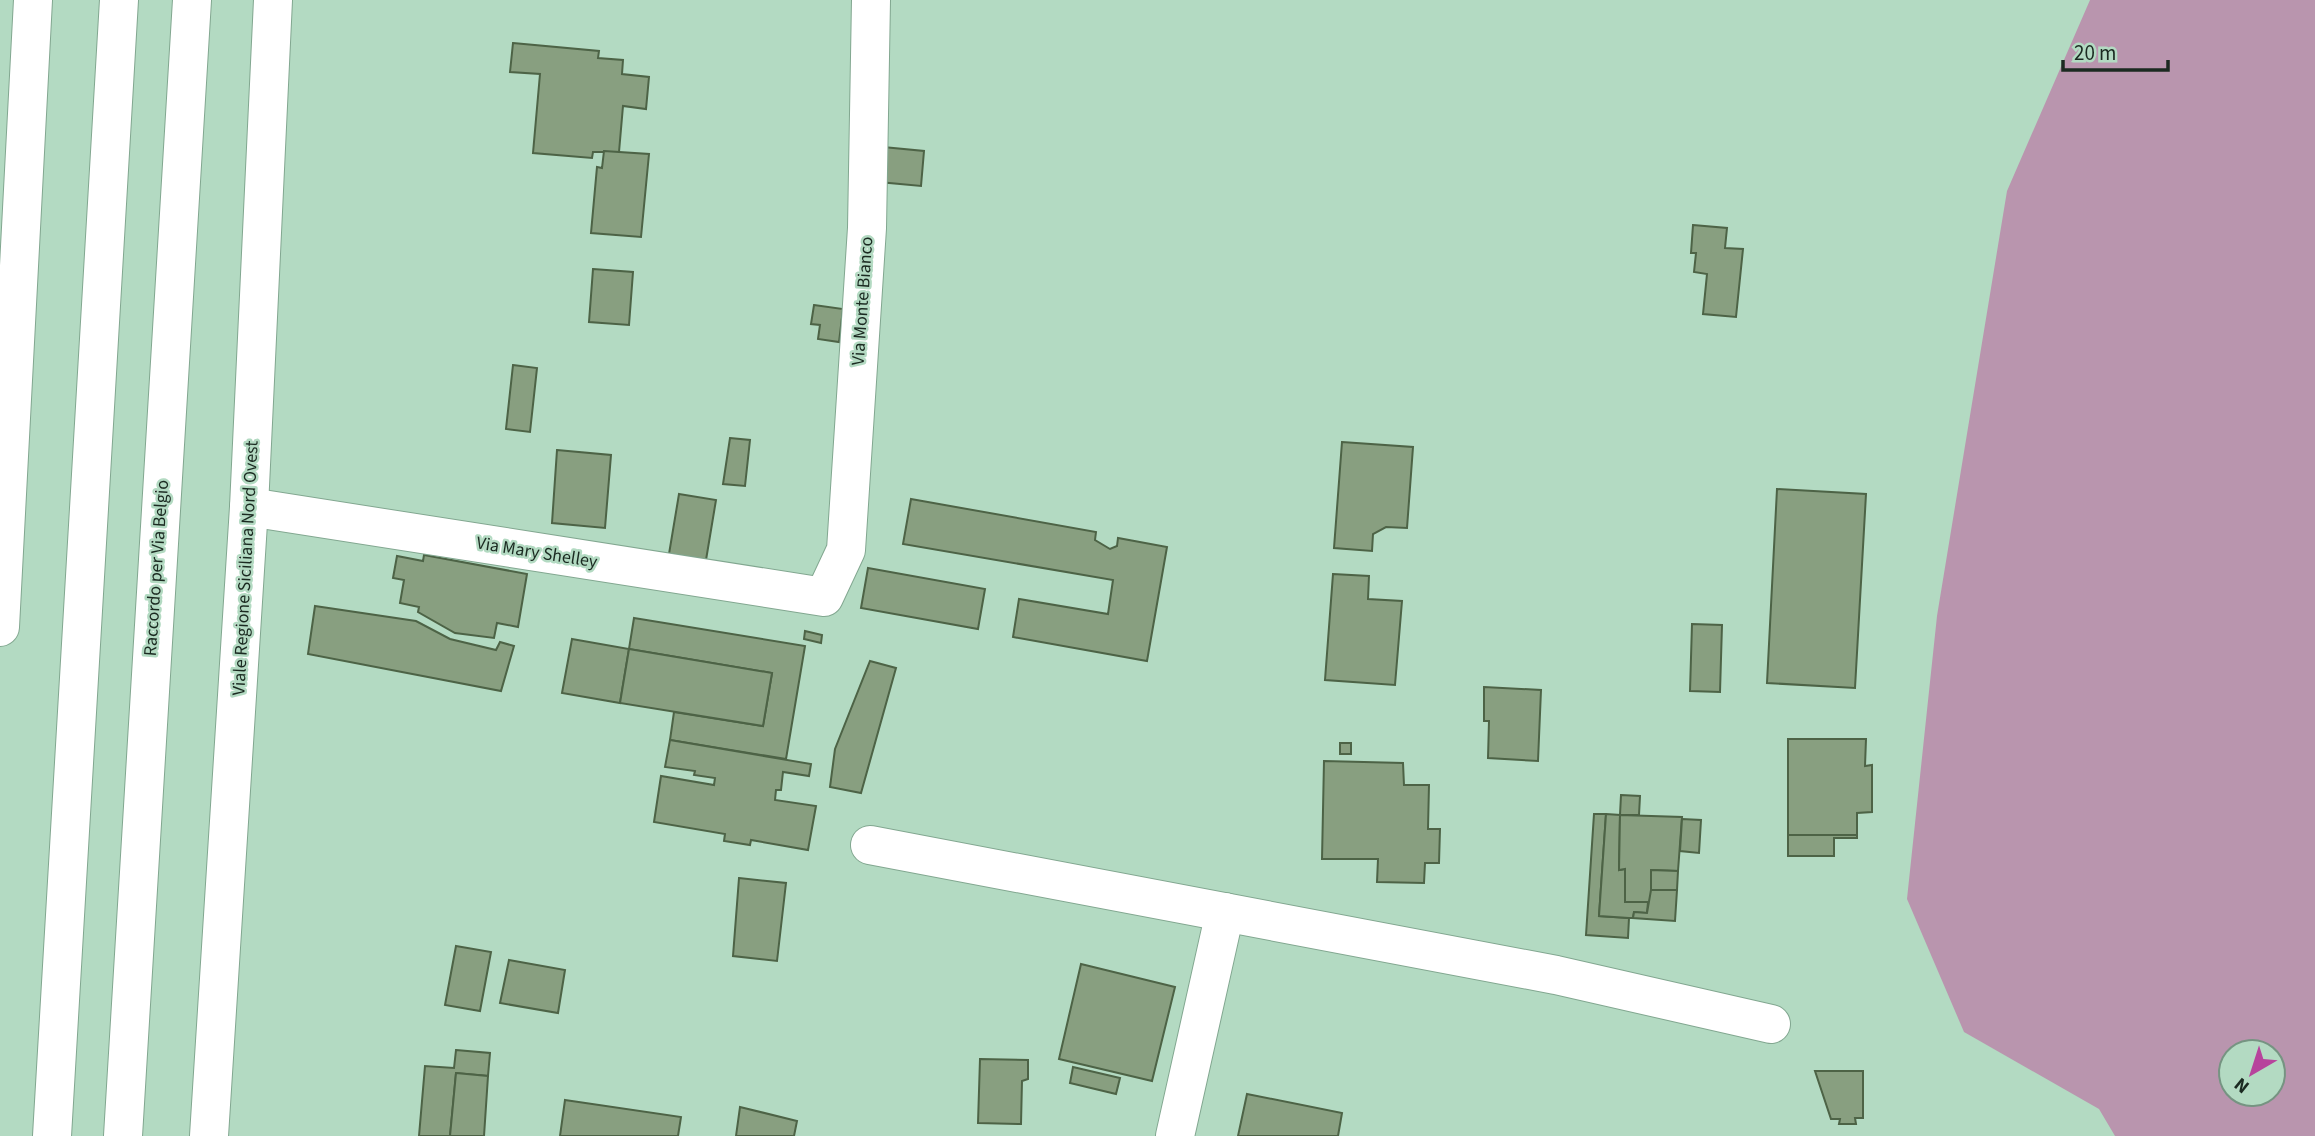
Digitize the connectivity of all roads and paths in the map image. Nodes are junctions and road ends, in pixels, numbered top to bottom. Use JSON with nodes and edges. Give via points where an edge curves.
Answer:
{"nodes":[{"id":1,"x":33,"y":0,"type":"edge"},
{"id":2,"x":119,"y":0,"type":"edge"},
{"id":3,"x":192,"y":0,"type":"edge"},
{"id":4,"x":273,"y":0,"type":"edge"},
{"id":5,"x":870,"y":0,"type":"edge"},
{"id":6,"x":249,"y":507,"type":"junction"},
{"id":7,"x":824,"y":597,"type":"joint"},
{"id":8,"x":0,"y":627,"type":"edge"},
{"id":9,"x":870,"y":845,"type":"dead end"},
{"id":10,"x":1225,"y":912,"type":"junction"},
{"id":11,"x":1771,"y":1024,"type":"dead end"},
{"id":12,"x":52,"y":1136,"type":"edge"},
{"id":13,"x":123,"y":1136,"type":"edge"},
{"id":14,"x":209,"y":1136,"type":"edge"},
{"id":15,"x":1175,"y":1136,"type":"edge"}],
"edges":[{"from":1,"to":8,"type":"main road"},
{"from":2,"to":12,"type":"main road"},
{"from":3,"to":13,"type":"main road","name":"Raccordo per Via Belgio"},
{"from":4,"to":6,"type":"main road","name":"Viale Regione Siciliana Nord Ovest"},
{"from":5,"to":7,"type":"main road","name":"Via Monte Bianco","via":[[867,228],[846,550]]},
{"from":6,"to":7,"type":"main road","name":"Via Mary Shelley"},
{"from":6,"to":14,"type":"main road","name":"Viale Regione Siciliana Nord Ovest"},
{"from":9,"to":10,"type":"main road"},
{"from":10,"to":11,"type":"main road","via":[[1556,975]]},
{"from":10,"to":15,"type":"main road"}]}
